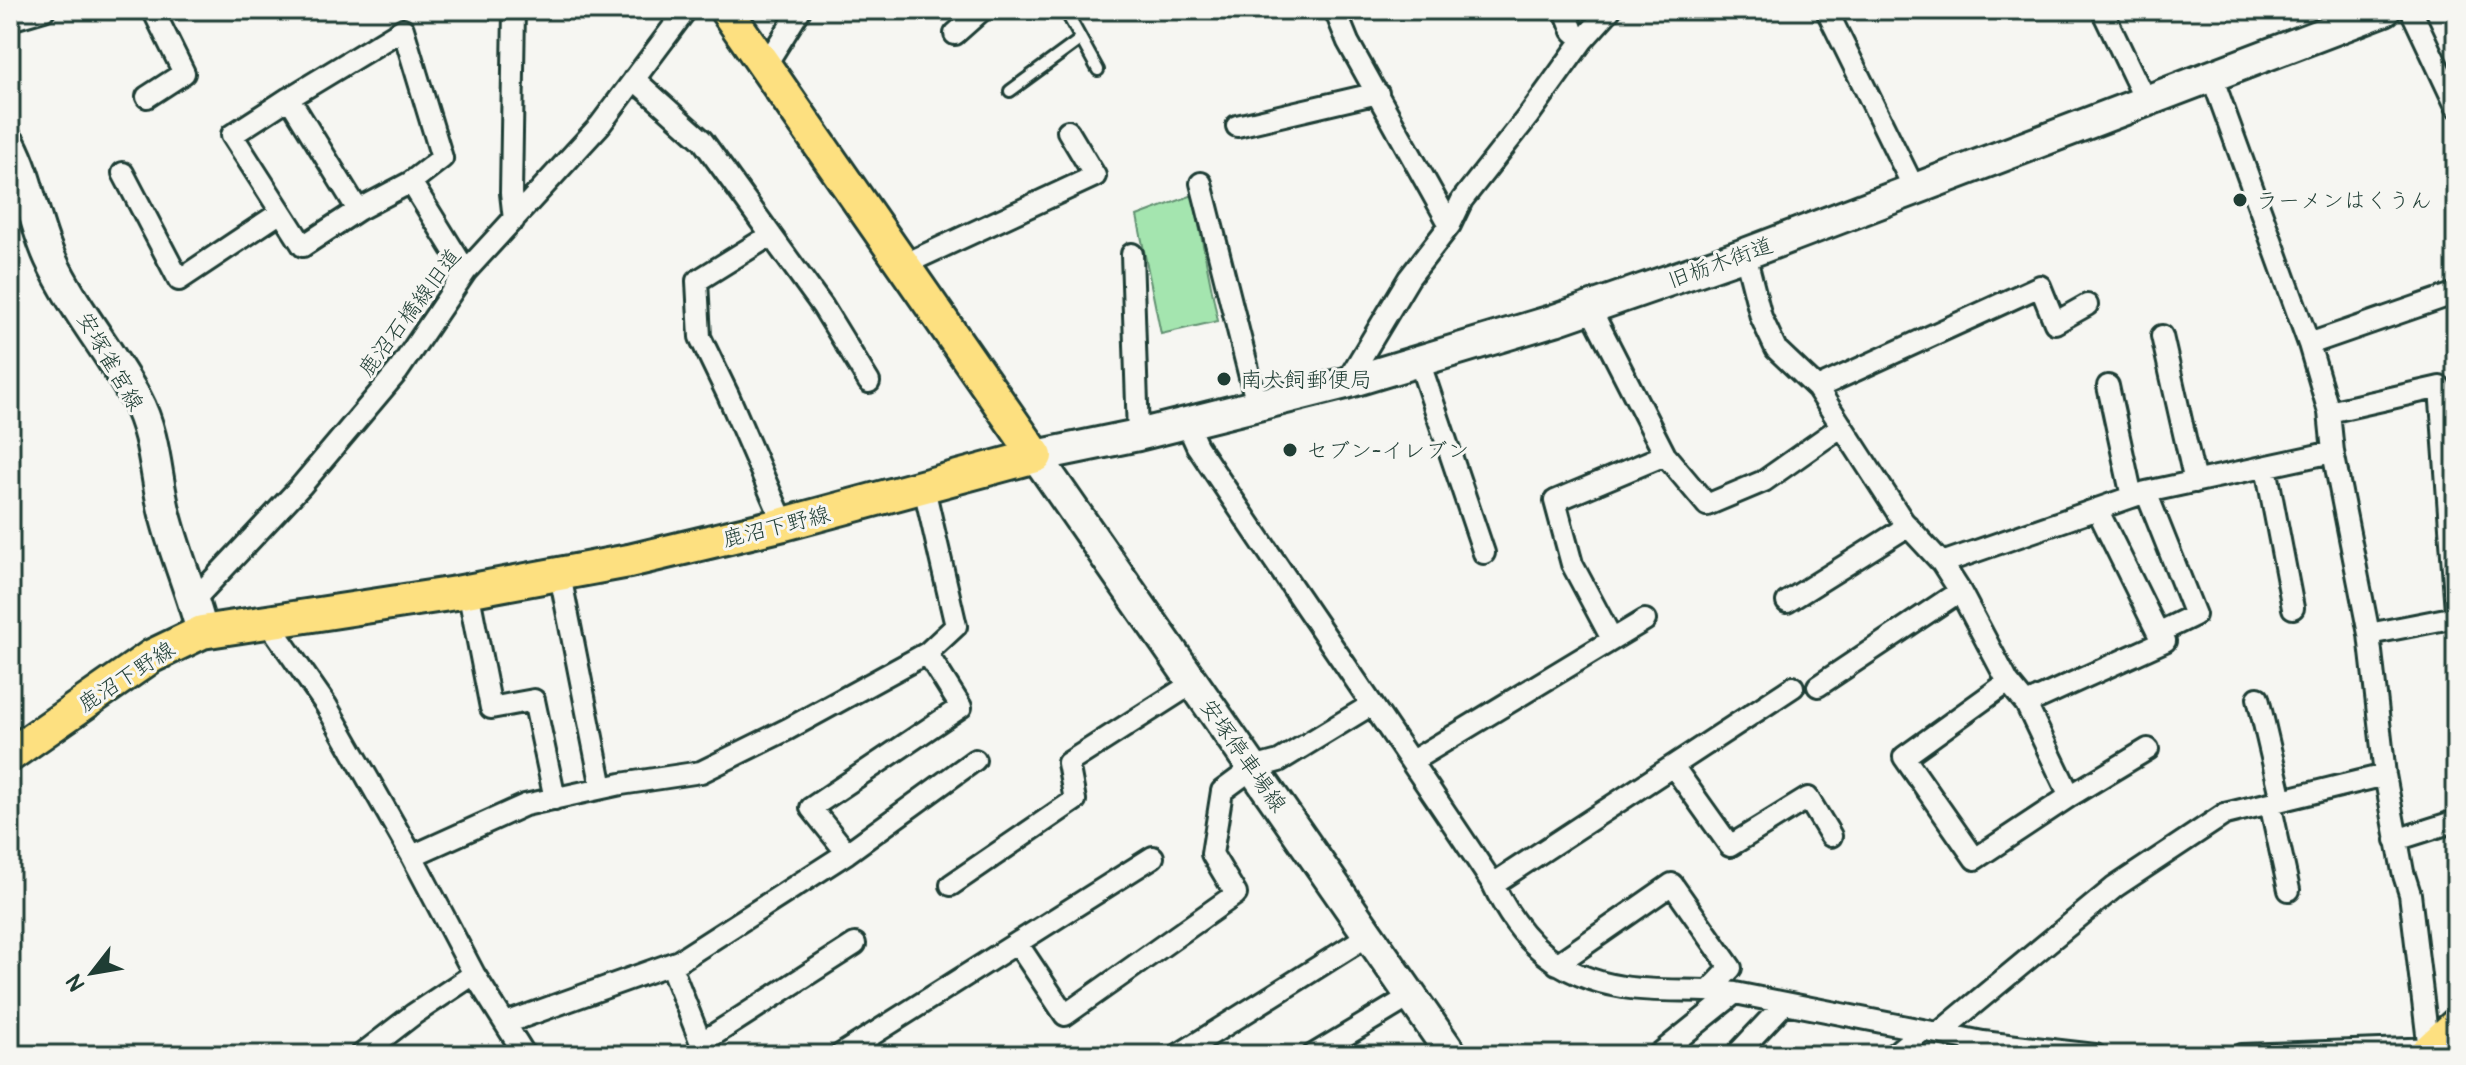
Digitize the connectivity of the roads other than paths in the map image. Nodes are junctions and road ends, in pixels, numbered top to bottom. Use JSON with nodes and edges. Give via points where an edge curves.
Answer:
{"nodes":[{"id":1,"x":44,"y":10,"type":"edge"},
{"id":2,"x":153,"y":10,"type":"edge"},
{"id":3,"x":514,"y":10,"type":"edge"},
{"id":4,"x":686,"y":10,"type":"edge"},
{"id":5,"x":726,"y":10,"type":"edge"},
{"id":6,"x":800,"y":10,"type":"edge"},
{"id":7,"x":982,"y":10,"type":"edge"},
{"id":8,"x":1065,"y":10,"type":"edge"},
{"id":9,"x":1335,"y":10,"type":"edge"},
{"id":10,"x":1565,"y":10,"type":"edge"},
{"id":11,"x":1610,"y":10,"type":"edge"},
{"id":12,"x":1829,"y":10,"type":"edge"},
{"id":13,"x":2102,"y":10,"type":"edge"},
{"id":14,"x":2385,"y":10,"type":"edge"},
{"id":15,"x":2411,"y":10,"type":"edge"},
{"id":16,"x":10,"y":20,"type":"edge"},
{"id":17,"x":955,"y":34,"type":"dead end"},
{"id":18,"x":1081,"y":39,"type":"junction"},
{"id":19,"x":1583,"y":40,"type":"junction"},
{"id":20,"x":765,"y":66,"type":"junction"},
{"id":21,"x":1098,"y":70,"type":"dead end"},
{"id":22,"x":2212,"y":77,"type":"junction"},
{"id":23,"x":634,"y":79,"type":"junction"},
{"id":24,"x":1010,"y":91,"type":"dead end"},
{"id":25,"x":1378,"y":93,"type":"junction"},
{"id":26,"x":147,"y":97,"type":"dead end"},
{"id":27,"x":289,"y":98,"type":"junction"},
{"id":28,"x":2146,"y":102,"type":"junction"},
{"id":29,"x":2456,"y":106,"type":"edge"},
{"id":30,"x":1237,"y":126,"type":"dead end"},
{"id":31,"x":1068,"y":131,"type":"dead end"},
{"id":32,"x":10,"y":144,"type":"edge"},
{"id":33,"x":123,"y":173,"type":"dead end"},
{"id":34,"x":411,"y":182,"type":"junction"},
{"id":35,"x":1201,"y":183,"type":"dead end"},
{"id":36,"x":1915,"y":190,"type":"junction"},
{"id":37,"x":358,"y":210,"type":"junction"},
{"id":38,"x":281,"y":212,"type":"junction"},
{"id":39,"x":514,"y":220,"type":"junction"},
{"id":40,"x":1450,"y":225,"type":"junction"},
{"id":41,"x":771,"y":235,"type":"junction"},
{"id":42,"x":1132,"y":254,"type":"dead end"},
{"id":43,"x":1745,"y":254,"type":"junction"},
{"id":44,"x":903,"y":265,"type":"junction"},
{"id":45,"x":466,"y":271,"type":"junction"},
{"id":46,"x":2456,"y":293,"type":"edge"},
{"id":47,"x":2087,"y":305,"type":"dead end"},
{"id":48,"x":1590,"y":308,"type":"junction"},
{"id":49,"x":2162,"y":336,"type":"dead end"},
{"id":50,"x":2309,"y":344,"type":"junction"},
{"id":51,"x":1419,"y":361,"type":"junction"},
{"id":52,"x":869,"y":382,"type":"dead end"},
{"id":53,"x":1346,"y":383,"type":"junction"},
{"id":54,"x":2108,"y":386,"type":"dead end"},
{"id":55,"x":1817,"y":388,"type":"junction"},
{"id":56,"x":1257,"y":405,"type":"junction"},
{"id":57,"x":2329,"y":412,"type":"junction"},
{"id":58,"x":1186,"y":422,"type":"junction"},
{"id":59,"x":1842,"y":426,"type":"junction"},
{"id":60,"x":1138,"y":435,"type":"junction"},
{"id":61,"x":2333,"y":452,"type":"junction"},
{"id":62,"x":1665,"y":455,"type":"junction"},
{"id":63,"x":1036,"y":456,"type":"junction"},
{"id":64,"x":2266,"y":467,"type":"junction"},
{"id":65,"x":2195,"y":482,"type":"junction"},
{"id":66,"x":924,"y":488,"type":"junction"},
{"id":67,"x":2139,"y":495,"type":"junction"},
{"id":68,"x":2097,"y":509,"type":"junction"},
{"id":69,"x":784,"y":524,"type":"junction"},
{"id":70,"x":1908,"y":526,"type":"junction"},
{"id":71,"x":1484,"y":553,"type":"dead end"},
{"id":72,"x":1942,"y":563,"type":"junction"},
{"id":73,"x":560,"y":575,"type":"junction"},
{"id":74,"x":468,"y":590,"type":"junction"},
{"id":75,"x":1960,"y":591,"type":"junction"},
{"id":76,"x":194,"y":600,"type":"junction"},
{"id":77,"x":1787,"y":602,"type":"dead end"},
{"id":78,"x":2293,"y":608,"type":"dead end"},
{"id":79,"x":2456,"y":614,"type":"edge"},
{"id":80,"x":1645,"y":620,"type":"dead end"},
{"id":81,"x":268,"y":622,"type":"junction"},
{"id":82,"x":202,"y":632,"type":"junction"},
{"id":83,"x":2158,"y":633,"type":"junction"},
{"id":84,"x":2369,"y":634,"type":"junction"},
{"id":85,"x":1612,"y":639,"type":"junction"},
{"id":86,"x":927,"y":653,"type":"junction"},
{"id":87,"x":2008,"y":682,"type":"junction"},
{"id":88,"x":1193,"y":683,"type":"junction"},
{"id":89,"x":1818,"y":686,"type":"dead end"},
{"id":90,"x":1793,"y":687,"type":"dead end"},
{"id":91,"x":2258,"y":698,"type":"dead end"},
{"id":92,"x":2026,"y":704,"type":"junction"},
{"id":93,"x":1371,"y":705,"type":"junction"},
{"id":94,"x":2148,"y":749,"type":"dead end"},
{"id":95,"x":10,"y":755,"type":"edge"},
{"id":96,"x":975,"y":760,"type":"dead end"},
{"id":97,"x":1412,"y":761,"type":"junction"},
{"id":98,"x":1673,"y":766,"type":"junction"},
{"id":99,"x":1253,"y":768,"type":"junction"},
{"id":100,"x":2385,"y":775,"type":"junction"},
{"id":101,"x":602,"y":788,"type":"junction"},
{"id":102,"x":2070,"y":796,"type":"junction"},
{"id":103,"x":555,"y":799,"type":"junction"},
{"id":104,"x":2276,"y":801,"type":"junction"},
{"id":105,"x":2456,"y":821,"type":"edge"},
{"id":106,"x":1831,"y":836,"type":"dead end"},
{"id":107,"x":2396,"y":840,"type":"junction"},
{"id":108,"x":847,"y":853,"type":"junction"},
{"id":109,"x":412,"y":856,"type":"junction"},
{"id":110,"x":1153,"y":857,"type":"dead end"},
{"id":111,"x":1493,"y":884,"type":"junction"},
{"id":112,"x":951,"y":885,"type":"dead end"},
{"id":113,"x":2289,"y":890,"type":"dead end"},
{"id":114,"x":1369,"y":935,"type":"junction"},
{"id":115,"x":1017,"y":943,"type":"junction"},
{"id":116,"x":855,"y":944,"type":"dead end"},
{"id":117,"x":670,"y":964,"type":"junction"},
{"id":118,"x":1557,"y":964,"type":"junction"},
{"id":119,"x":474,"y":974,"type":"junction"},
{"id":120,"x":1711,"y":989,"type":"junction"},
{"id":121,"x":1735,"y":993,"type":"junction"},
{"id":122,"x":1411,"y":996,"type":"junction"},
{"id":123,"x":1784,"y":1004,"type":"junction"},
{"id":124,"x":506,"y":1023,"type":"junction"},
{"id":125,"x":2456,"y":1025,"type":"edge"},
{"id":126,"x":1931,"y":1032,"type":"junction"},
{"id":127,"x":703,"y":1049,"type":"edge"},
{"id":128,"x":1977,"y":1049,"type":"edge"},
{"id":129,"x":2436,"y":1050,"type":"edge"},
{"id":130,"x":361,"y":1055,"type":"edge"},
{"id":131,"x":525,"y":1055,"type":"edge"},
{"id":132,"x":840,"y":1055,"type":"edge"},
{"id":133,"x":1178,"y":1055,"type":"edge"},
{"id":134,"x":1313,"y":1055,"type":"edge"},
{"id":135,"x":1452,"y":1055,"type":"edge"},
{"id":136,"x":1658,"y":1055,"type":"edge"},
{"id":137,"x":1736,"y":1055,"type":"edge"},
{"id":138,"x":1893,"y":1055,"type":"edge"},
{"id":139,"x":2095,"y":1055,"type":"edge"},
{"id":140,"x":2241,"y":1055,"type":"edge"}],
"edges":[{"from":1,"to":16,"type":"street"},
{"from":2,"to":26,"type":"street","via":[[184,73]]},
{"from":3,"to":39,"type":"street"},
{"from":4,"to":23,"type":"street","name":"鹿沼石橋線旧道"},
{"from":5,"to":20,"type":"main road"},
{"from":6,"to":20,"type":"street"},
{"from":7,"to":17,"type":"street"},
{"from":8,"to":18,"type":"lane"},
{"from":9,"to":25,"type":"street"},
{"from":10,"to":19,"type":"street"},
{"from":11,"to":19,"type":"street"},
{"from":12,"to":36,"type":"street"},
{"from":13,"to":28,"type":"street"},
{"from":14,"to":22,"type":"street","name":"旧栃木街道"},
{"from":15,"to":29,"type":"street"},
{"from":18,"to":21,"type":"lane"},
{"from":18,"to":24,"type":"lane"},
{"from":19,"to":40,"type":"street","via":[[1462,200]]},
{"from":20,"to":44,"type":"main road"},
{"from":22,"to":28,"type":"street","name":"旧栃木街道"},
{"from":22,"to":50,"type":"street"},
{"from":23,"to":39,"type":"street","name":"鹿沼石橋線旧道"},
{"from":23,"to":41,"type":"street","via":[[702,140]]},
{"from":25,"to":30,"type":"street"},
{"from":25,"to":40,"type":"street"},
{"from":27,"to":34,"type":"street","via":[[403,29],[442,158]]},
{"from":27,"to":37,"type":"street"},
{"from":27,"to":38,"type":"street","via":[[232,135]]},
{"from":28,"to":36,"type":"street","name":"旧栃木街道"},
{"from":31,"to":44,"type":"street","via":[[1095,176]]},
{"from":32,"to":76,"type":"street","name":"安塚雀宮線","via":[[50,257],[137,400],[156,453],[166,521]]},
{"from":33,"to":38,"type":"street","via":[[179,280]]},
{"from":34,"to":37,"type":"street"},
{"from":34,"to":45,"type":"street"},
{"from":35,"to":56,"type":"street"},
{"from":36,"to":43,"type":"street","name":"旧栃木街道"},
{"from":37,"to":38,"type":"street","via":[[303,246]]},
{"from":39,"to":45,"type":"street","name":"鹿沼石橋線旧道"},
{"from":40,"to":53,"type":"street","via":[[1409,278]]},
{"from":41,"to":52,"type":"street"},
{"from":41,"to":69,"type":"street","via":[[697,281],[700,337]]},
{"from":42,"to":60,"type":"street"},
{"from":43,"to":48,"type":"street","name":"旧栃木街道"},
{"from":43,"to":55,"type":"street","via":[[1761,317],[1776,349]]},
{"from":44,"to":63,"type":"main road"},
{"from":45,"to":76,"type":"street","name":"鹿沼石橋線旧道","via":[[398,371],[301,486]]},
{"from":46,"to":50,"type":"street"},
{"from":47,"to":55,"type":"street","via":[[2055,323],[2040,286]]},
{"from":48,"to":51,"type":"street","name":"旧栃木街道"},
{"from":48,"to":62,"type":"street"},
{"from":49,"to":65,"type":"street"},
{"from":50,"to":57,"type":"street"},
{"from":51,"to":53,"type":"street","name":"旧栃木街道"},
{"from":51,"to":71,"type":"street"},
{"from":53,"to":56,"type":"street","name":"旧栃木街道"},
{"from":54,"to":67,"type":"street"},
{"from":55,"to":59,"type":"street"},
{"from":56,"to":58,"type":"street","name":"旧栃木街道"},
{"from":57,"to":61,"type":"street"},
{"from":57,"to":79,"type":"street","via":[[2440,387]]},
{"from":58,"to":60,"type":"street","name":"旧栃木街道"},
{"from":58,"to":93,"type":"street"},
{"from":59,"to":62,"type":"street","via":[[1764,481],[1707,505]]},
{"from":59,"to":70,"type":"street"},
{"from":60,"to":63,"type":"street","name":"旧栃木街道"},
{"from":61,"to":64,"type":"street"},
{"from":61,"to":84,"type":"street"},
{"from":62,"to":85,"type":"street","via":[[1555,501],[1572,564]]},
{"from":63,"to":66,"type":"main road","name":"鹿沼下野線"},
{"from":63,"to":88,"type":"street","name":"安塚停車場線"},
{"from":64,"to":65,"type":"street"},
{"from":64,"to":78,"type":"street"},
{"from":65,"to":67,"type":"street"},
{"from":66,"to":69,"type":"main road","name":"鹿沼下野線"},
{"from":66,"to":86,"type":"street","via":[[956,626]]},
{"from":67,"to":68,"type":"street"},
{"from":67,"to":83,"type":"street","via":[[2195,615]]},
{"from":68,"to":72,"type":"street"},
{"from":68,"to":83,"type":"street"},
{"from":69,"to":73,"type":"main road","name":"鹿沼下野線"},
{"from":70,"to":72,"type":"street"},
{"from":70,"to":77,"type":"street"},
{"from":72,"to":75,"type":"street"},
{"from":73,"to":74,"type":"main road","name":"鹿沼下野線"},
{"from":73,"to":101,"type":"street"},
{"from":74,"to":81,"type":"main road","name":"鹿沼下野線"},
{"from":74,"to":103,"type":"street","via":[[491,708],[534,700]]},
{"from":75,"to":87,"type":"street"},
{"from":75,"to":89,"type":"street"},
{"from":76,"to":82,"type":"street","name":"安塚雀宮線"},
{"from":79,"to":84,"type":"street"},
{"from":80,"to":85,"type":"street"},
{"from":81,"to":82,"type":"main road","name":"鹿沼下野線"},
{"from":81,"to":109,"type":"street","via":[[326,705]]},
{"from":82,"to":95,"type":"main road","name":"鹿沼下野線","via":[[152,656]]},
{"from":83,"to":92,"type":"street","via":[[2165,641]]},
{"from":84,"to":100,"type":"street"},
{"from":85,"to":97,"type":"street"},
{"from":86,"to":101,"type":"street","via":[[701,772]]},
{"from":86,"to":108,"type":"street","via":[[961,707],[811,808]]},
{"from":87,"to":92,"type":"street"},
{"from":87,"to":102,"type":"street","via":[[1904,757],[1975,859]]},
{"from":88,"to":99,"type":"street","name":"安塚停車場線"},
{"from":88,"to":112,"type":"street","via":[[1068,763],[1075,800]]},
{"from":90,"to":98,"type":"street"},
{"from":91,"to":104,"type":"street"},
{"from":92,"to":102,"type":"street"},
{"from":93,"to":97,"type":"street"},
{"from":93,"to":99,"type":"street","via":[[1279,761]]},
{"from":94,"to":102,"type":"street"},
{"from":96,"to":108,"type":"street"},
{"from":97,"to":111,"type":"street"},
{"from":98,"to":106,"type":"street","via":[[1730,846],[1808,798]]},
{"from":98,"to":111,"type":"street"},
{"from":99,"to":114,"type":"street","name":"安塚停車場線"},
{"from":99,"to":115,"type":"street","via":[[1222,791],[1212,854],[1236,894],[1065,1015]]},
{"from":100,"to":104,"type":"street"},
{"from":100,"to":107,"type":"street"},
{"from":101,"to":103,"type":"street"},
{"from":103,"to":109,"type":"street","via":[[525,805]]},
{"from":104,"to":113,"type":"street"},
{"from":104,"to":126,"type":"street","via":[[2225,814],[2115,887]]},
{"from":105,"to":107,"type":"street"},
{"from":107,"to":129,"type":"street"},
{"from":108,"to":117,"type":"street"},
{"from":109,"to":119,"type":"street"},
{"from":110,"to":115,"type":"street"},
{"from":111,"to":118,"type":"street","via":[[1523,933]]},
{"from":114,"to":122,"type":"street","name":"安塚停車場線"},
{"from":114,"to":133,"type":"street"},
{"from":115,"to":132,"type":"street"},
{"from":116,"to":127,"type":"street"},
{"from":117,"to":124,"type":"street"},
{"from":117,"to":127,"type":"street"},
{"from":118,"to":120,"type":"street","via":[[1624,987]]},
{"from":118,"to":120,"type":"street","via":[[1672,884],[1731,968]]},
{"from":119,"to":124,"type":"street"},
{"from":119,"to":130,"type":"street"},
{"from":120,"to":121,"type":"street"},
{"from":121,"to":123,"type":"street"},
{"from":121,"to":136,"type":"street"},
{"from":122,"to":134,"type":"street"},
{"from":122,"to":135,"type":"street","name":"安塚停車場線"},
{"from":123,"to":126,"type":"street"},
{"from":123,"to":137,"type":"street"},
{"from":124,"to":131,"type":"street"},
{"from":125,"to":129,"type":"main road"},
{"from":126,"to":128,"type":"street"},
{"from":126,"to":138,"type":"street"},
{"from":128,"to":139,"type":"street"},
{"from":129,"to":140,"type":"street"}]}
